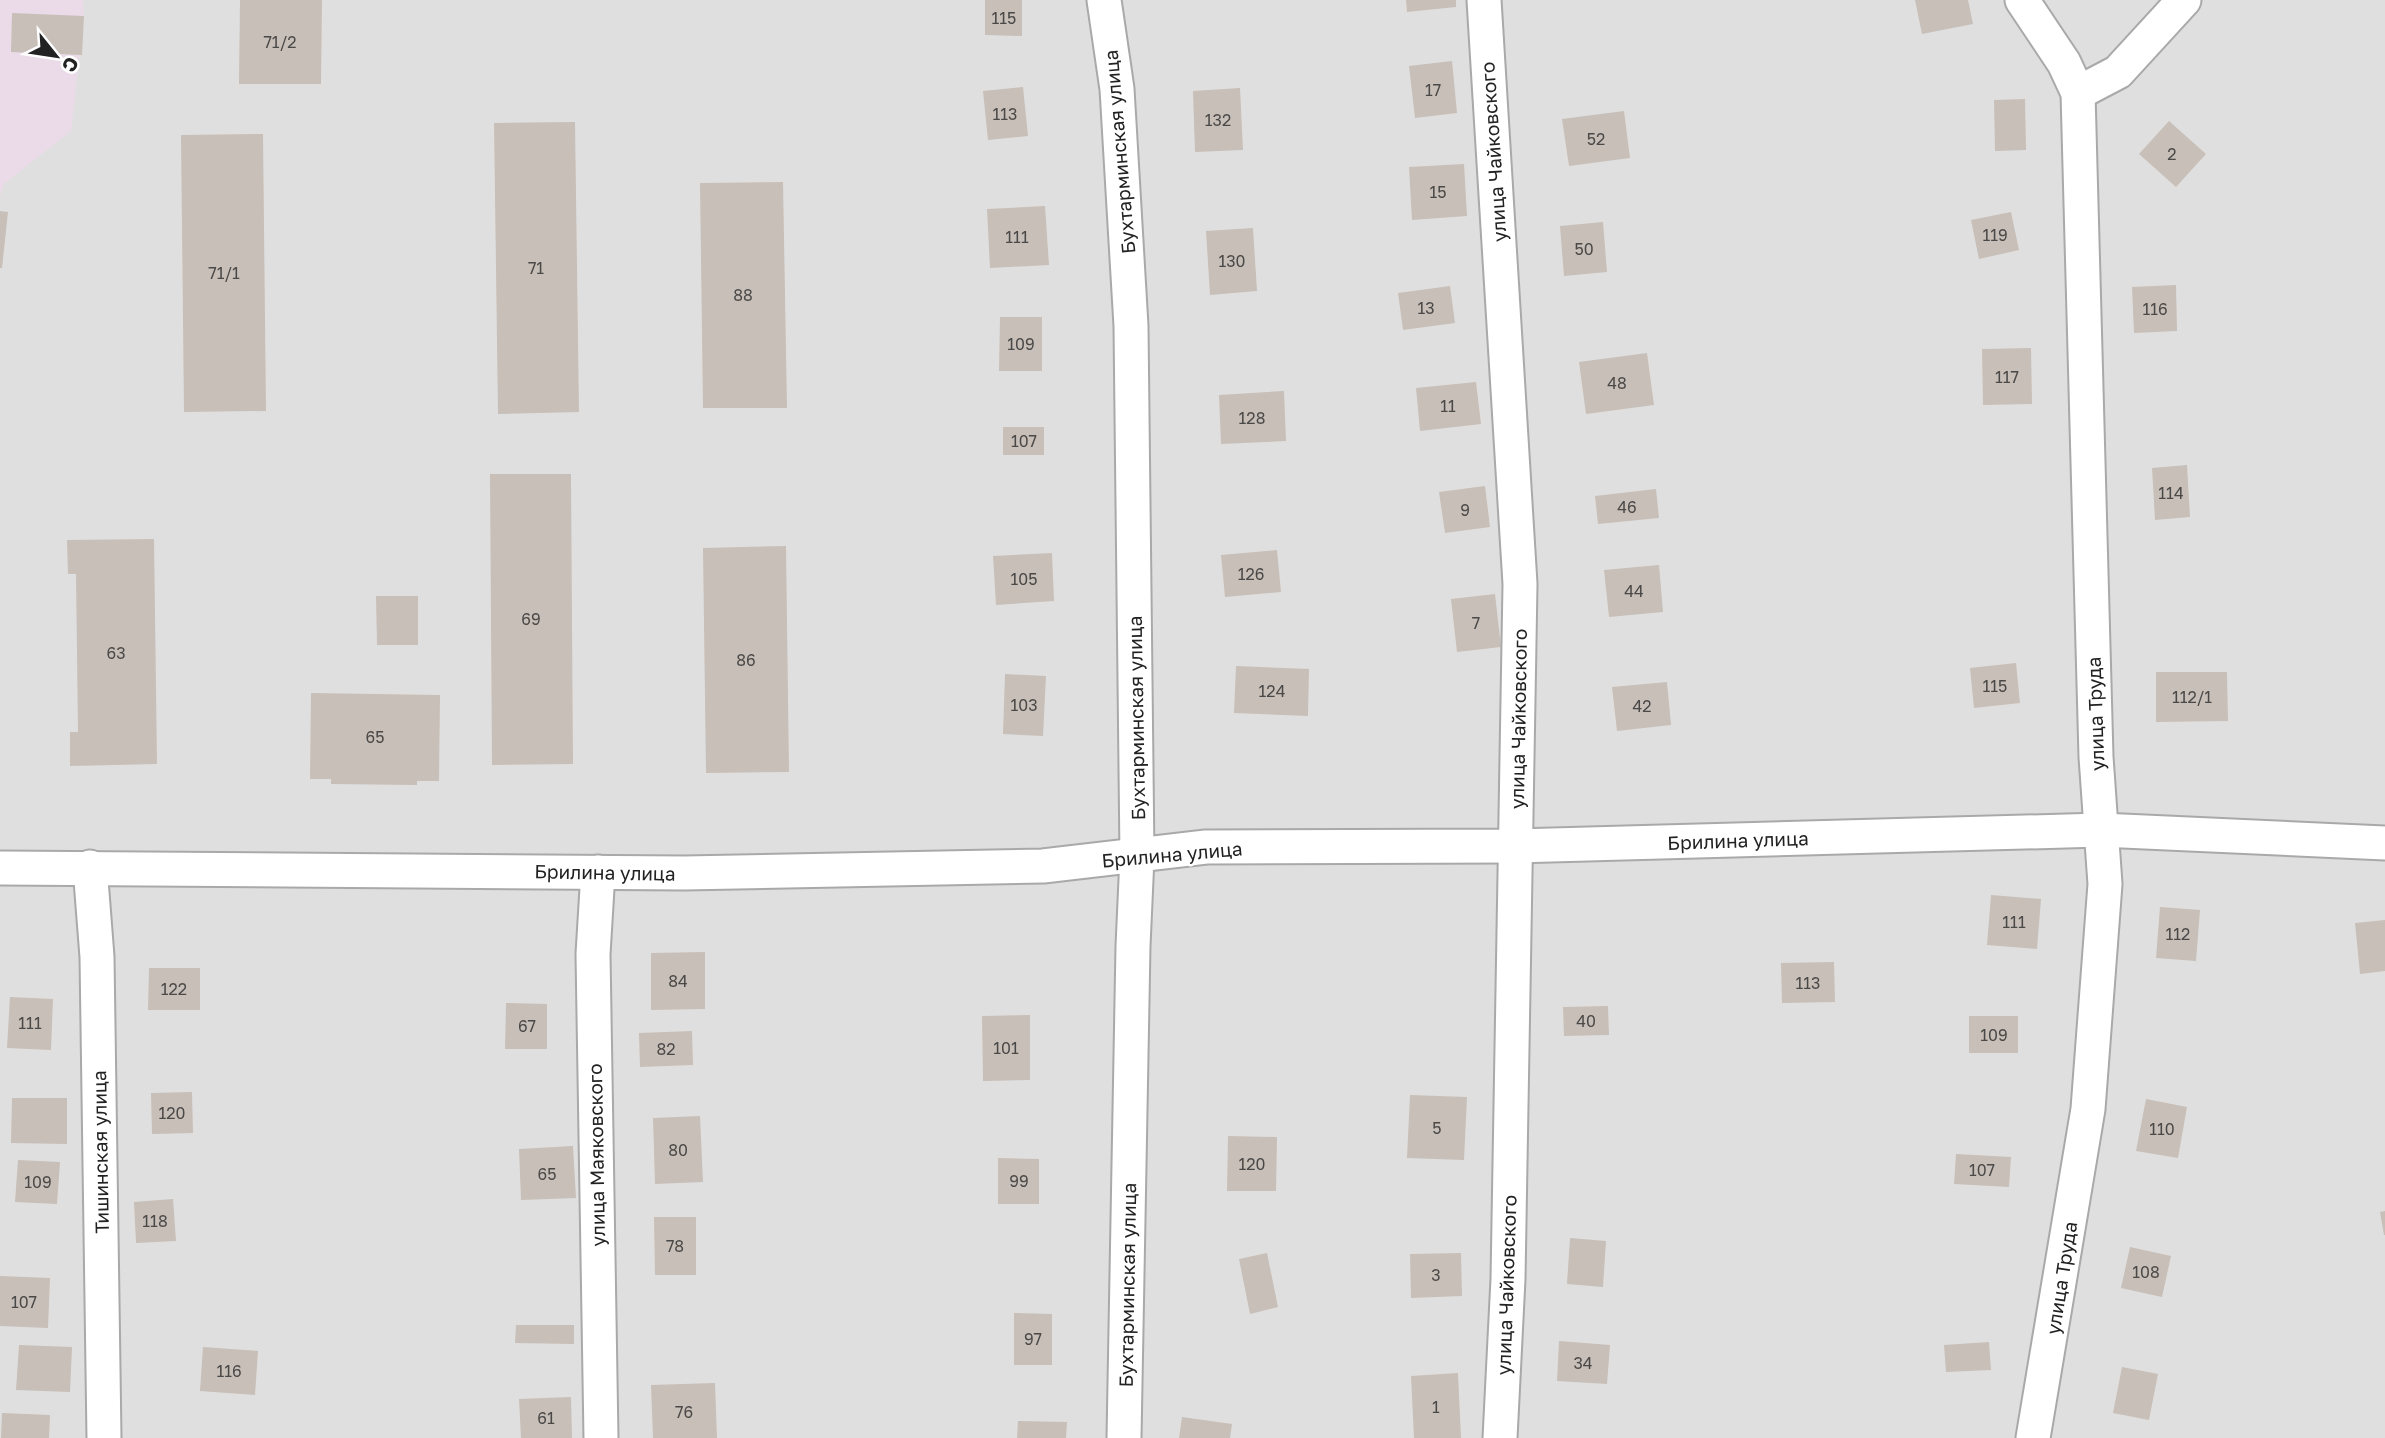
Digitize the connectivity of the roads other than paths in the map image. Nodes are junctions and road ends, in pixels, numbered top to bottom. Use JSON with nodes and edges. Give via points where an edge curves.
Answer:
{"nodes":[{"id":1,"x":1104,"y":0,"type":"edge"},
{"id":2,"x":1484,"y":0,"type":"edge"},
{"id":3,"x":2022,"y":0,"type":"edge"},
{"id":4,"x":2184,"y":0,"type":"edge"},
{"id":5,"x":2078,"y":93,"type":"junction"},
{"id":6,"x":2101,"y":830,"type":"junction"},
{"id":7,"x":2385,"y":843,"type":"edge"},
{"id":8,"x":1515,"y":846,"type":"junction"},
{"id":9,"x":1137,"y":857,"type":"junction"},
{"id":10,"x":90,"y":867,"type":"junction"},
{"id":11,"x":0,"y":868,"type":"edge"},
{"id":12,"x":598,"y":872,"type":"junction"},
{"id":13,"x":104,"y":1438,"type":"edge"},
{"id":14,"x":601,"y":1438,"type":"edge"},
{"id":15,"x":1124,"y":1438,"type":"edge"},
{"id":16,"x":1500,"y":1438,"type":"edge"},
{"id":17,"x":2033,"y":1438,"type":"edge"}],
"edges":[{"from":1,"to":9,"type":"street","name":"Бухтарминская улица","via":[[1117,89],[1131,326]]},
{"from":2,"to":8,"type":"street","name":"улица Чайковского","via":[[1520,584]]},
{"from":3,"to":5,"type":"street","name":"улица Труда"},
{"from":4,"to":5,"type":"street","via":[[2118,72]]},
{"from":5,"to":6,"type":"street","name":"улица Труда"},
{"from":6,"to":7,"type":"street","name":"Брилина улица"},
{"from":6,"to":8,"type":"street","name":"Брилина улица"},
{"from":6,"to":17,"type":"street","name":"улица Труда","via":[[2105,884],[2088,1109]]},
{"from":8,"to":9,"type":"street","name":"Брилина улица","via":[[1206,847]]},
{"from":8,"to":16,"type":"street","name":"улица Чайковского","via":[[1508,1279]]},
{"from":9,"to":12,"type":"street","name":"Брилина улица","via":[[1042,866]]},
{"from":9,"to":15,"type":"street","name":"Бухтарминская улица"},
{"from":10,"to":11,"type":"street","name":"Брилина улица"},
{"from":10,"to":12,"type":"street","name":"Брилина улица"},
{"from":10,"to":13,"type":"street","name":"Тишинская улица","via":[[97,957]]},
{"from":12,"to":14,"type":"street","name":"улица Маяковского","via":[[593,954]]}]}
